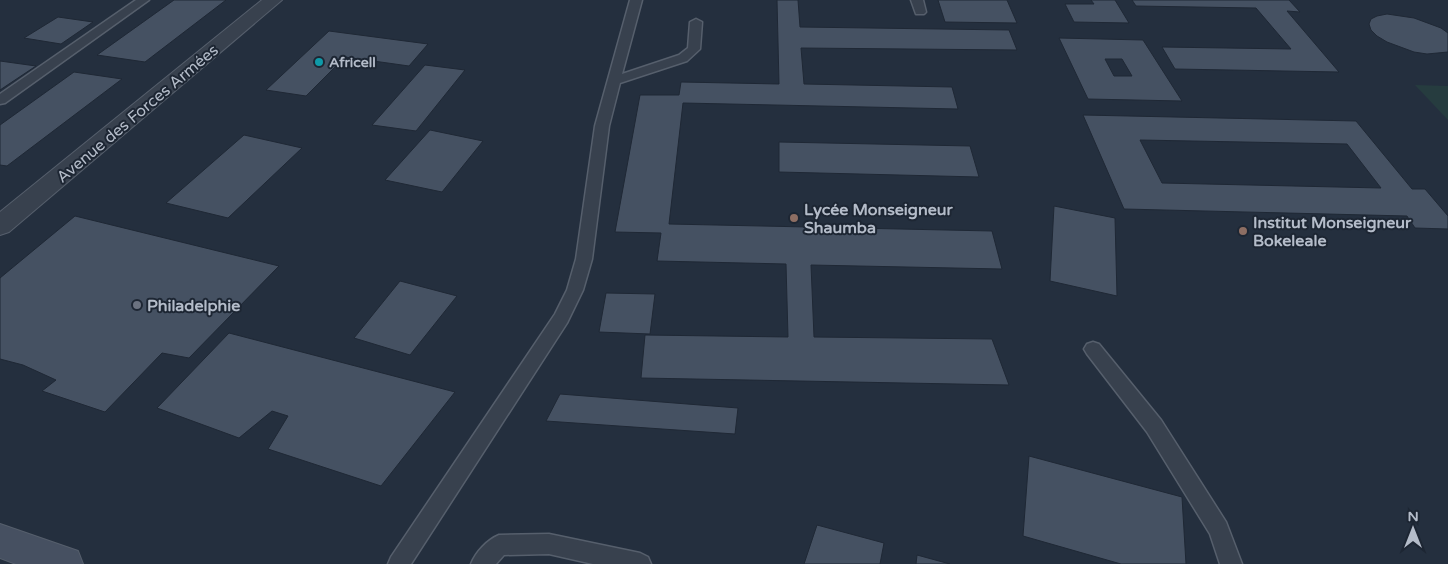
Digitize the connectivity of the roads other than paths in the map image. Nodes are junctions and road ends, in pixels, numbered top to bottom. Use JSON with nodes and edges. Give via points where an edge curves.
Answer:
{"nodes":[{"id":1,"x":143,"y":0,"type":"edge"},
{"id":2,"x":273,"y":0,"type":"edge"},
{"id":3,"x":636,"y":0,"type":"edge"},
{"id":4,"x":917,"y":0,"type":"edge"},
{"id":5,"x":920,"y":12,"type":"dead end"},
{"id":6,"x":696,"y":22,"type":"dead end"},
{"id":7,"x":614,"y":81,"type":"junction"},
{"id":8,"x":0,"y":100,"type":"edge"},
{"id":9,"x":0,"y":226,"type":"edge"},
{"id":10,"x":1093,"y":349,"type":"dead end"},
{"id":11,"x":0,"y":541,"type":"edge"},
{"id":12,"x":65,"y":564,"type":"edge"},
{"id":13,"x":399,"y":564,"type":"edge"},
{"id":14,"x":482,"y":564,"type":"edge"},
{"id":15,"x":640,"y":564,"type":"edge"},
{"id":16,"x":1231,"y":564,"type":"edge"}],
"edges":[{"from":1,"to":8,"type":"lane"},
{"from":2,"to":9,"type":"street","name":"Avenue des Forces Armées"},
{"from":3,"to":7,"type":"lane"},
{"from":4,"to":5,"type":"lane"},
{"from":6,"to":7,"type":"lane","via":[[694,49],[682,58]]},
{"from":7,"to":13,"type":"lane","via":[[602,126],[584,259],[575,290],[561,318]]},
{"from":10,"to":16,"type":"lane","via":[[1154,426],[1219,529]]},
{"from":11,"to":12,"type":"main road"},
{"from":14,"to":15,"type":"lane","via":[[499,545],[548,544]]}]}
